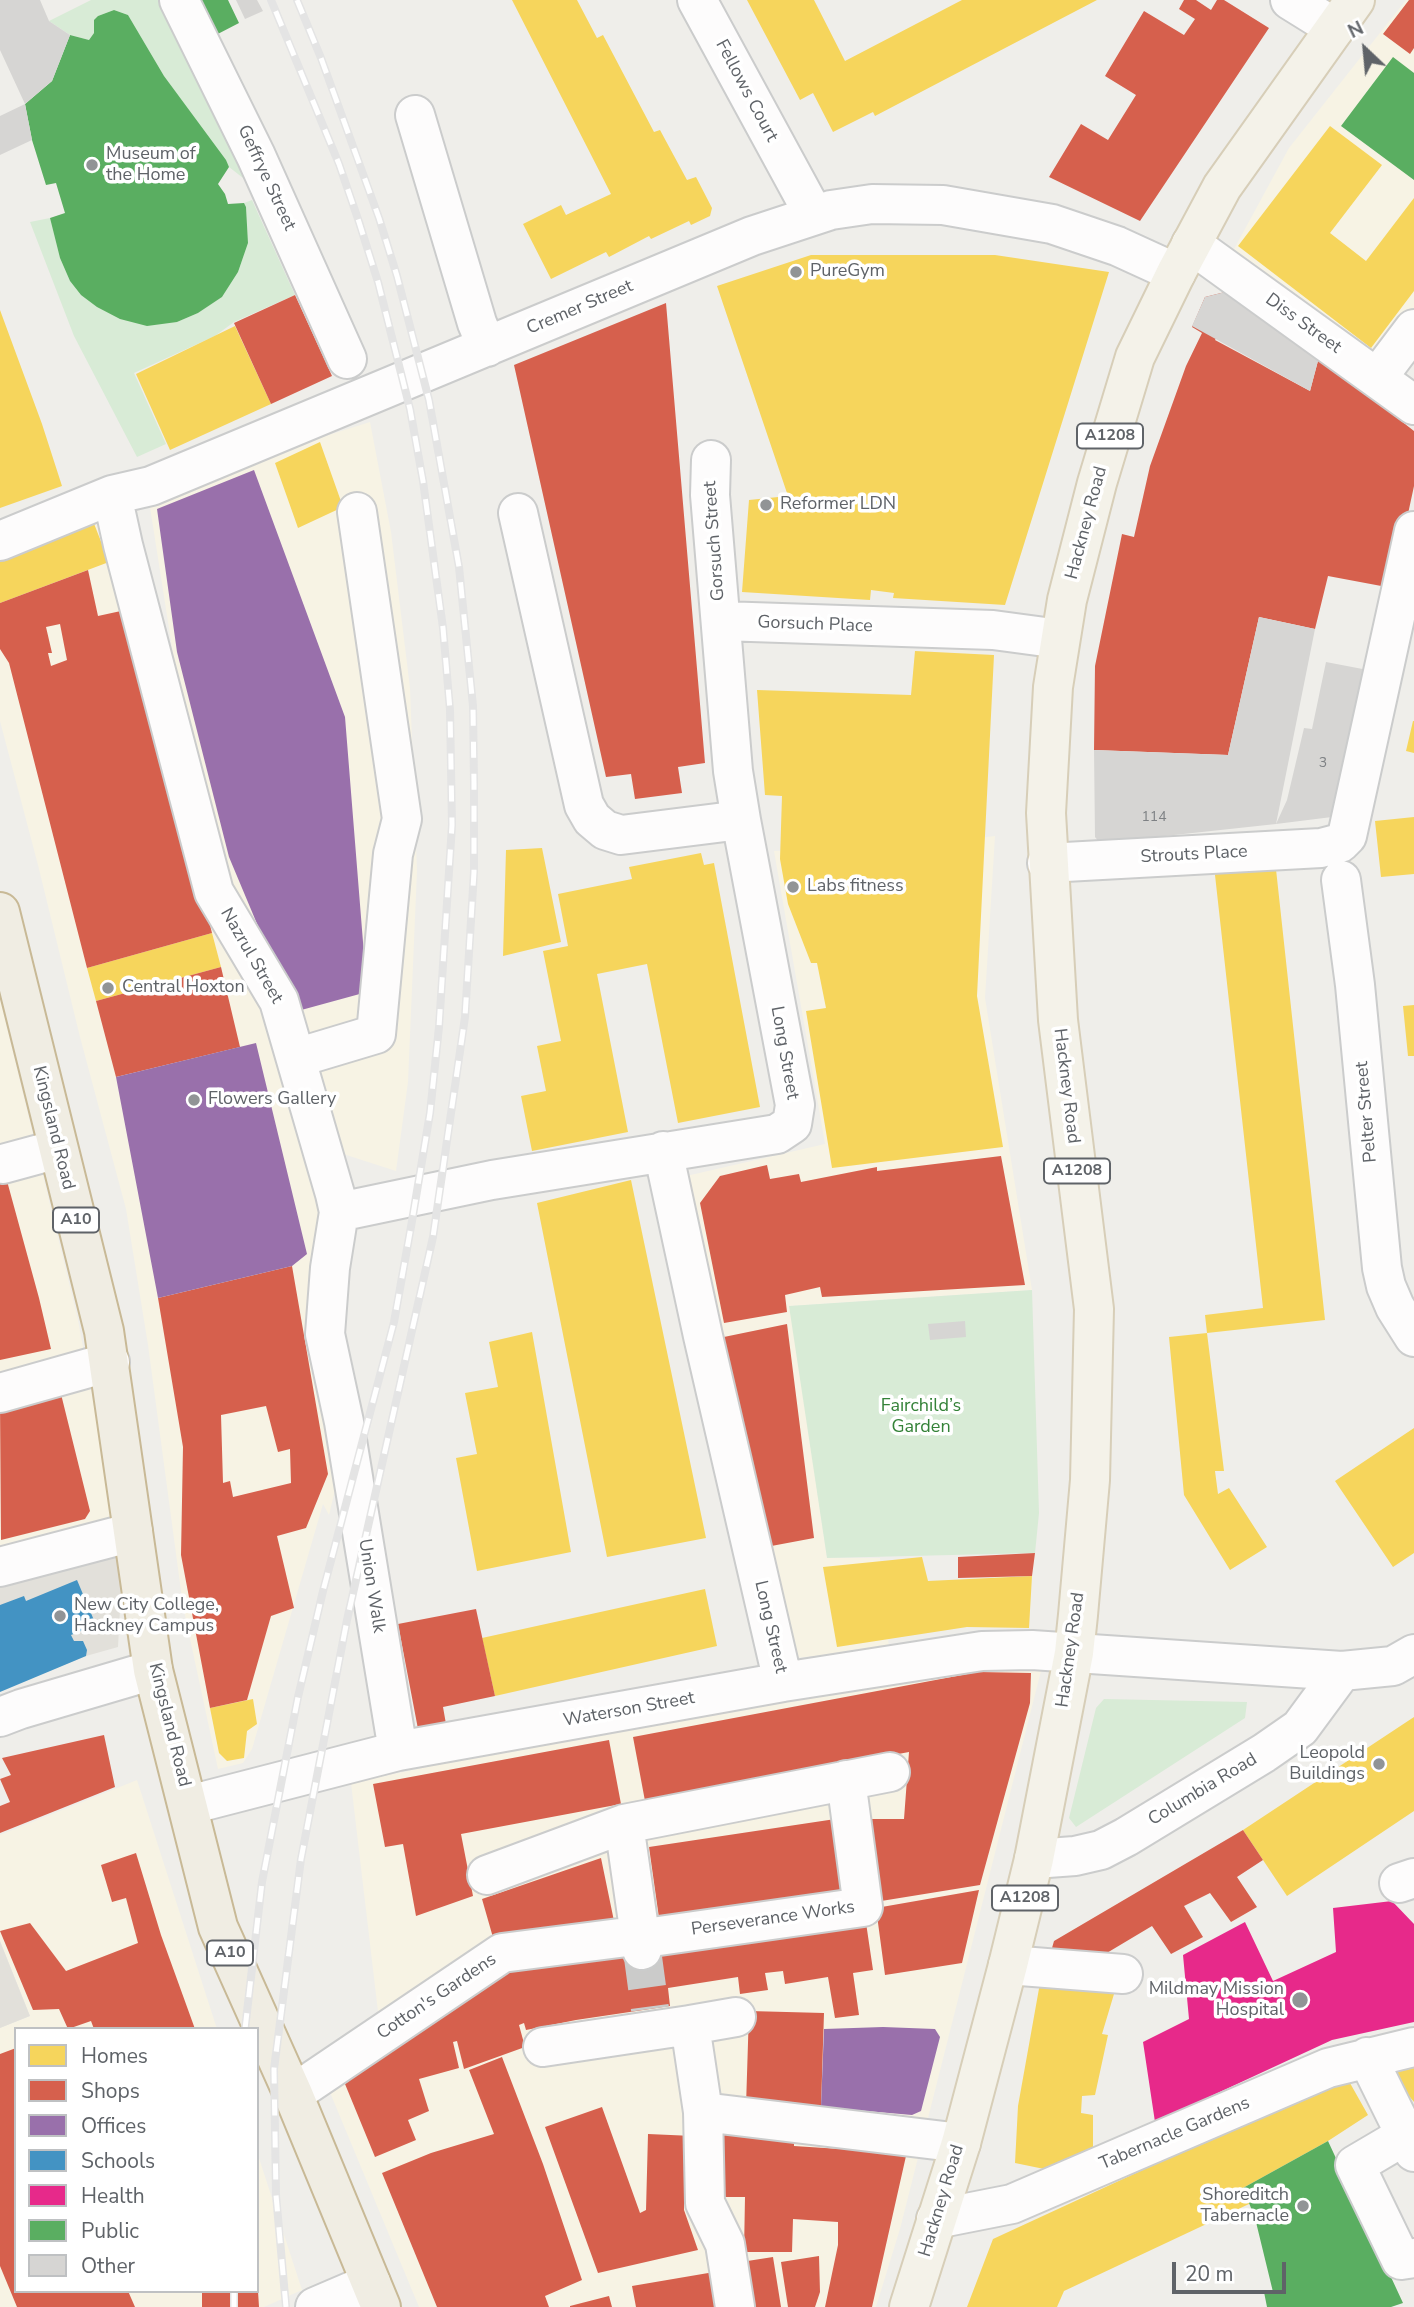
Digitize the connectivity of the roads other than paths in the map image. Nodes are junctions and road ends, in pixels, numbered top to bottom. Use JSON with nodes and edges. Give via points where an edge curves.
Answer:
{"nodes":[{"id":1,"x":179,"y":0,"type":"edge"},
{"id":2,"x":697,"y":0,"type":"edge"},
{"id":3,"x":1290,"y":0,"type":"edge"},
{"id":4,"x":1345,"y":14,"type":"edge"},
{"id":5,"x":415,"y":115,"type":"dead end"},
{"id":6,"x":814,"y":215,"type":"junction"},
{"id":7,"x":1184,"y":259,"type":"junction"},
{"id":8,"x":1414,"y":329,"type":"edge"},
{"id":9,"x":487,"y":347,"type":"junction"},
{"id":10,"x":347,"y":359,"type":"dead end"},
{"id":11,"x":1377,"y":378,"type":"junction"},
{"id":12,"x":1412,"y":400,"type":"edge"},
{"id":13,"x":710,"y":460,"type":"dead end"},
{"id":14,"x":112,"y":495,"type":"junction"},
{"id":15,"x":357,"y":512,"type":"dead end"},
{"id":16,"x":519,"y":513,"type":"dead end"},
{"id":17,"x":1414,"y":531,"type":"edge"},
{"id":18,"x":0,"y":541,"type":"edge"},
{"id":19,"x":720,"y":621,"type":"junction"},
{"id":20,"x":1060,"y":639,"type":"junction"},
{"id":21,"x":741,"y":820,"type":"junction"},
{"id":22,"x":1048,"y":863,"type":"junction"},
{"id":23,"x":1341,"y":880,"type":"dead end"},
{"id":24,"x":0,"y":912,"type":"edge"},
{"id":25,"x":8,"y":980,"type":"edge"},
{"id":26,"x":296,"y":1058,"type":"junction"},
{"id":27,"x":58,"y":1149,"type":"junction"},
{"id":28,"x":663,"y":1151,"type":"junction"},
{"id":29,"x":3,"y":1164,"type":"dead end"},
{"id":30,"x":339,"y":1212,"type":"junction"},
{"id":31,"x":1414,"y":1337,"type":"edge"},
{"id":32,"x":110,"y":1362,"type":"junction"},
{"id":33,"x":0,"y":1392,"type":"edge"},
{"id":34,"x":344,"y":1422,"type":"joint"},
{"id":35,"x":133,"y":1532,"type":"junction"},
{"id":36,"x":0,"y":1567,"type":"edge"},
{"id":37,"x":1074,"y":1653,"type":"junction"},
{"id":38,"x":1414,"y":1654,"type":"edge"},
{"id":39,"x":153,"y":1670,"type":"junction"},
{"id":40,"x":1342,"y":1671,"type":"junction"},
{"id":41,"x":783,"y":1682,"type":"junction"},
{"id":42,"x":10,"y":1713,"type":"edge"},
{"id":43,"x":398,"y":1751,"type":"junction"},
{"id":44,"x":890,"y":1772,"type":"dead end"},
{"id":45,"x":846,"y":1780,"type":"junction"},
{"id":46,"x":189,"y":1805,"type":"junction"},
{"id":47,"x":624,"y":1824,"type":"junction"},
{"id":48,"x":1034,"y":1859,"type":"junction"},
{"id":49,"x":487,"y":1875,"type":"dead end"},
{"id":50,"x":641,"y":1943,"type":"junction"},
{"id":51,"x":1009,"y":1965,"type":"junction"},
{"id":52,"x":1122,"y":1974,"type":"dead end"},
{"id":53,"x":736,"y":2017,"type":"dead end"},
{"id":54,"x":664,"y":2021,"type":"junction"},
{"id":55,"x":254,"y":2027,"type":"edge"},
{"id":56,"x":259,"y":2040,"type":"edge"},
{"id":57,"x":543,"y":2047,"type":"dead end"},
{"id":58,"x":1414,"y":2047,"type":"edge"},
{"id":59,"x":265,"y":2056,"type":"edge"},
{"id":60,"x":1367,"y":2057,"type":"junction"},
{"id":61,"x":293,"y":2094,"type":"junction"},
{"id":62,"x":703,"y":2112,"type":"junction"},
{"id":63,"x":961,"y":2143,"type":"junction"},
{"id":64,"x":1410,"y":2144,"type":"edge"},
{"id":65,"x":936,"y":2219,"type":"junction"},
{"id":66,"x":1414,"y":2258,"type":"edge"},
{"id":67,"x":376,"y":2295,"type":"edge"},
{"id":68,"x":315,"y":2307,"type":"edge"},
{"id":69,"x":735,"y":2307,"type":"edge"},
{"id":70,"x":909,"y":2307,"type":"edge"}],
"edges":[{"from":1,"to":10,"type":"street","name":"Geffrye Street","via":[[256,156]]},
{"from":2,"to":6,"type":"street","name":"Fellows Court"},
{"from":3,"to":4,"type":"street"},
{"from":4,"to":7,"type":"main road","name":"Hackney Road","number":"A1208","via":[[1222,187]]},
{"from":5,"to":9,"type":"street"},
{"from":6,"to":7,"type":"street","name":"Cremer Street","via":[[872,204],[943,205],[1052,225],[1116,246]]},
{"from":6,"to":9,"type":"street","name":"Cremer Street","via":[[752,236]]},
{"from":7,"to":11,"type":"street","name":"Diss Street"},
{"from":7,"to":20,"type":"main road","name":"Hackney Road","number":"A1208","via":[[1135,358],[1116,416],[1083,532]]},
{"from":8,"to":11,"type":"street"},
{"from":9,"to":14,"type":"street","name":"Cremer Street","via":[[151,486]]},
{"from":11,"to":12,"type":"street","name":"Diss Street"},
{"from":13,"to":19,"type":"street","name":"Gorsuch Street"},
{"from":14,"to":18,"type":"street","name":"Cremer Street"},
{"from":14,"to":26,"type":"street","name":"Nazrul Street","via":[[214,892],[279,1001]]},
{"from":15,"to":26,"type":"street","via":[[402,820],[393,854],[376,1034]]},
{"from":16,"to":21,"type":"street","via":[[584,805],[592,819],[621,835]]},
{"from":17,"to":22,"type":"street","name":"Strouts Place","via":[[1347,836],[1340,843],[1321,848]]},
{"from":19,"to":20,"type":"street","name":"Gorsuch Place","via":[[993,630]]},
{"from":19,"to":21,"type":"street"},
{"from":20,"to":22,"type":"main road","name":"Hackney Road","number":"A1208","via":[[1048,740]]},
{"from":21,"to":28,"type":"street","name":"Long Street","via":[[794,1105],[792,1124],[777,1134]]},
{"from":22,"to":37,"type":"main road","name":"Hackney Road","number":"A1208","via":[[1058,1020],[1094,1309],[1090,1480]]},
{"from":23,"to":31,"type":"street","name":"Pelter Street","via":[[1382,1268],[1395,1307]]},
{"from":24,"to":25,"type":"highway","name":"Kingsland Road","number":"A10"},
{"from":25,"to":27,"type":"highway","name":"Kingsland Road","number":"A10"},
{"from":26,"to":30,"type":"street","name":"Nazrul Street"},
{"from":27,"to":29,"type":"street"},
{"from":27,"to":32,"type":"highway","name":"Kingsland Road","number":"A10"},
{"from":28,"to":30,"type":"street"},
{"from":28,"to":41,"type":"street","name":"Long Street"},
{"from":30,"to":34,"type":"street","name":"Nazrul Street","via":[[325,1334]]},
{"from":32,"to":33,"type":"street"},
{"from":32,"to":35,"type":"highway","name":"Kingsland Road","number":"A10"},
{"from":34,"to":43,"type":"street","name":"Union Walk"},
{"from":35,"to":36,"type":"street"},
{"from":35,"to":39,"type":"highway","name":"Kingsland Road","number":"A10"},
{"from":37,"to":40,"type":"street"},
{"from":37,"to":41,"type":"street","name":"Waterson Street","via":[[982,1651]]},
{"from":37,"to":48,"type":"main road","name":"Hackney Road","number":"A1208"},
{"from":38,"to":40,"type":"street","via":[[1393,1666]]},
{"from":39,"to":42,"type":"street"},
{"from":39,"to":46,"type":"highway","name":"Kingsland Road","number":"A10"},
{"from":40,"to":48,"type":"street","name":"Columbia Road","via":[[1300,1728],[1126,1837],[1076,1856]]},
{"from":41,"to":43,"type":"street","name":"Waterson Street"},
{"from":43,"to":46,"type":"street","name":"Waterson Street"},
{"from":44,"to":45,"type":"street"},
{"from":45,"to":47,"type":"street"},
{"from":45,"to":50,"type":"street","name":"Perseverance Works","via":[[863,1907],[659,1936]]},
{"from":46,"to":55,"type":"highway","name":"Kingsland Road","number":"A10","via":[[218,1927]]},
{"from":47,"to":49,"type":"street"},
{"from":47,"to":50,"type":"street"},
{"from":48,"to":51,"type":"main road","name":"Hackney Road","number":"A1208"},
{"from":50,"to":61,"type":"street","name":"Cotton's Gardens","via":[[502,1954]]},
{"from":51,"to":52,"type":"street"},
{"from":51,"to":63,"type":"main road","name":"Hackney Road","number":"A1208"},
{"from":53,"to":54,"type":"street"},
{"from":54,"to":57,"type":"street"},
{"from":54,"to":62,"type":"street"},
{"from":56,"to":59,"type":"highway","name":"Kingsland Road","number":"A10"},
{"from":58,"to":60,"type":"street","name":"Tabernacle Gardens"},
{"from":59,"to":61,"type":"highway","name":"Kingsland Road","number":"A10"},
{"from":60,"to":64,"type":"street"},
{"from":60,"to":65,"type":"street","name":"Tabernacle Gardens","via":[[1328,2068],[1012,2204]]},
{"from":61,"to":67,"type":"highway","name":"Kingsland Road","number":"A10"},
{"from":62,"to":63,"type":"street"},
{"from":62,"to":69,"type":"street","via":[[705,2203],[725,2244]]},
{"from":63,"to":65,"type":"main road","name":"Hackney Road","number":"A1208"},
{"from":64,"to":66,"type":"street","via":[[1355,2165],[1401,2260]]},
{"from":65,"to":70,"type":"main road","name":"Hackney Road","number":"A1208"},
{"from":67,"to":68,"type":"street"}]}
